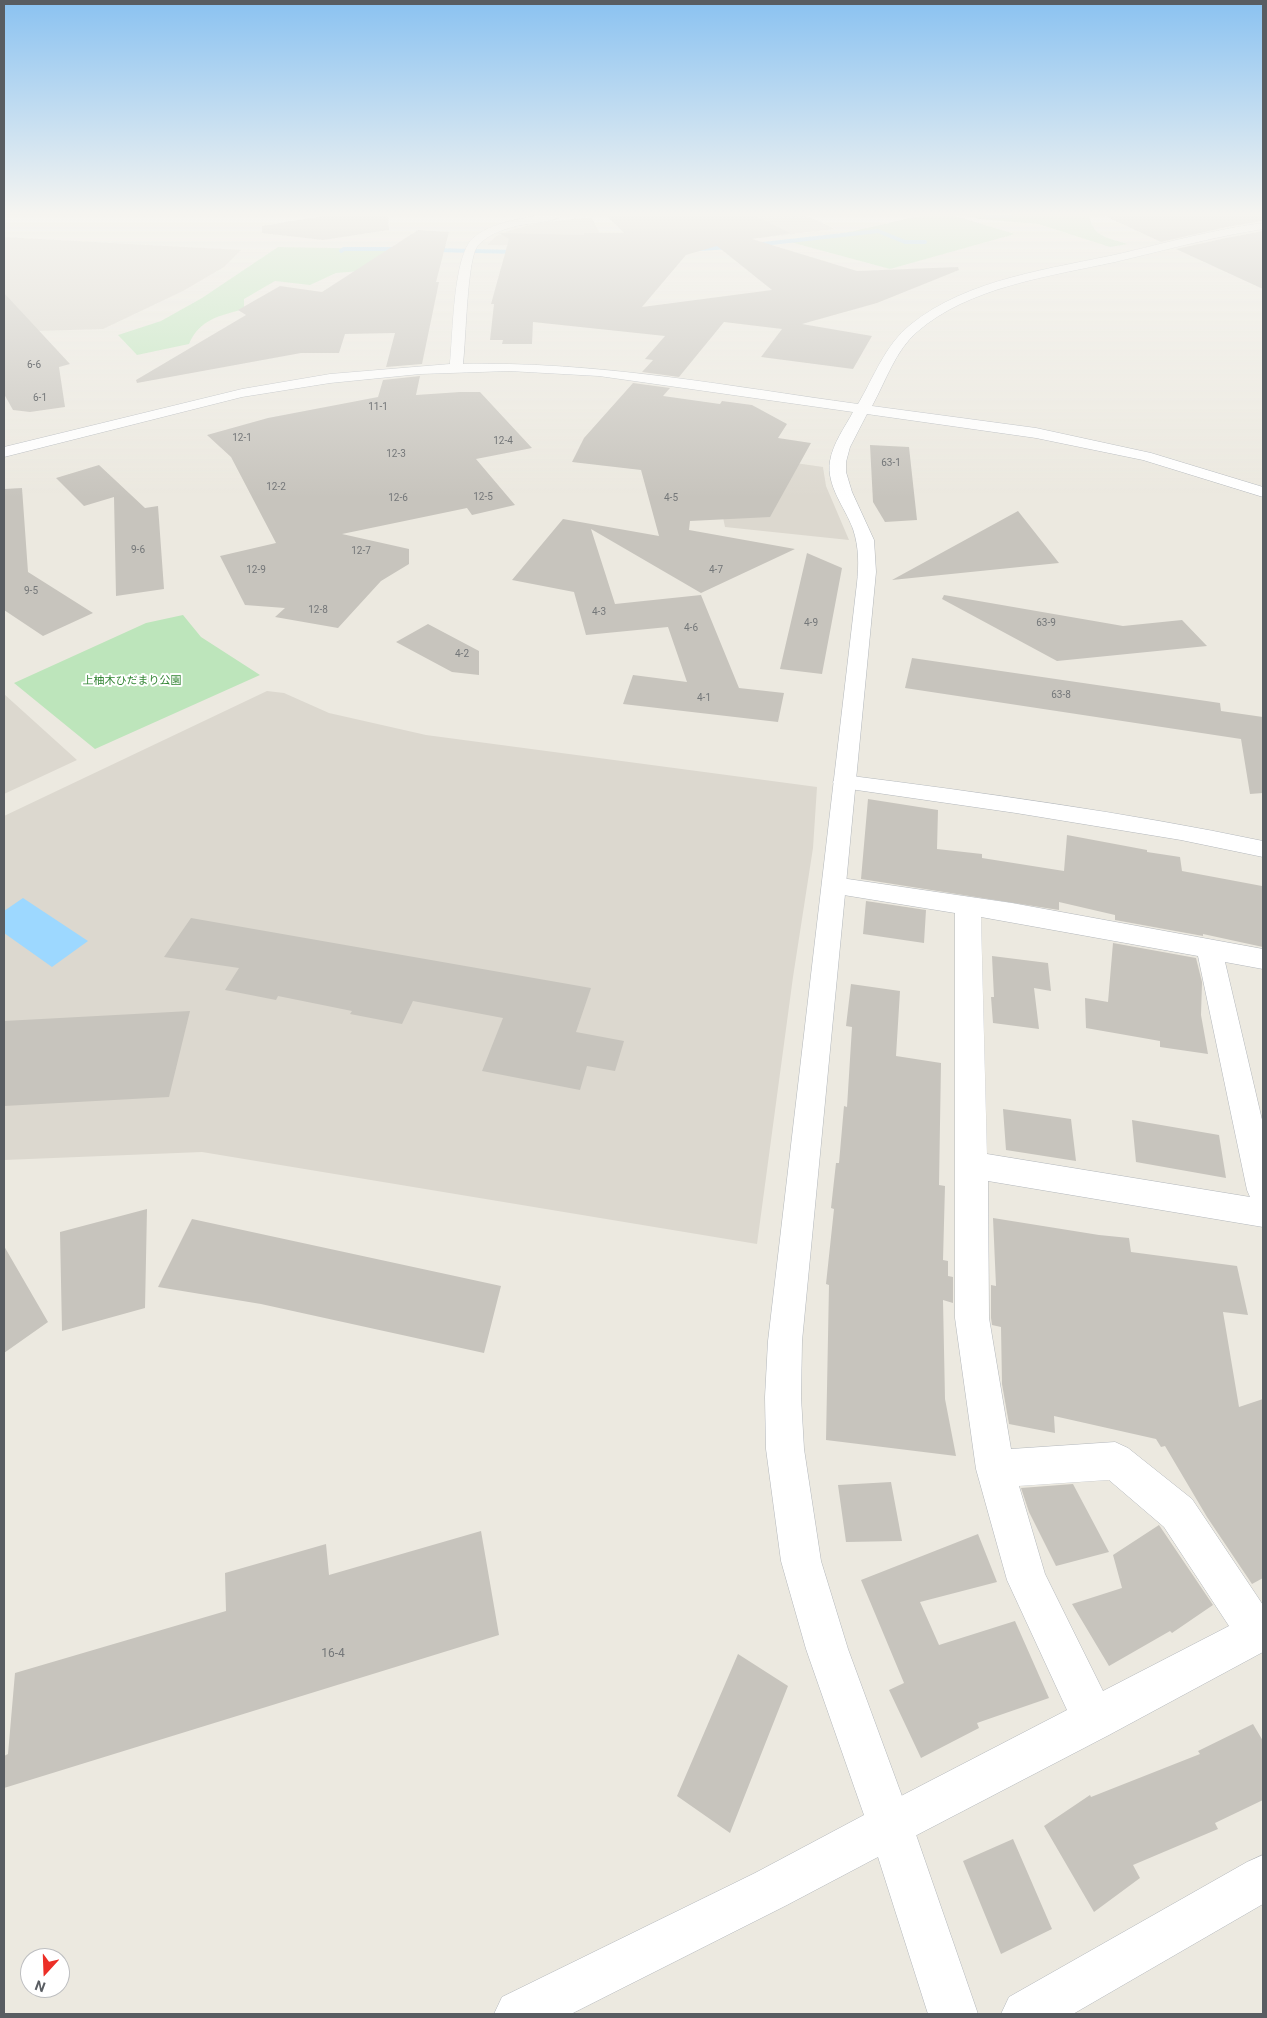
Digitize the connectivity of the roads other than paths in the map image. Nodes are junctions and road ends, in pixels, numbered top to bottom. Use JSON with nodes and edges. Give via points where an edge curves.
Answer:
{"nodes":[{"id":1,"x":462,"y":310,"type":"edge"},
{"id":2,"x":940,"y":310,"type":"edge"},
{"id":3,"x":456,"y":368,"type":"junction"},
{"id":4,"x":863,"y":408,"type":"junction"},
{"id":5,"x":4,"y":452,"type":"edge"},
{"id":6,"x":1263,"y":492,"type":"edge"},
{"id":7,"x":844,"y":782,"type":"junction"},
{"id":8,"x":1263,"y":849,"type":"edge"},
{"id":9,"x":834,"y":886,"type":"junction"},
{"id":10,"x":968,"y":906,"type":"junction"},
{"id":11,"x":1209,"y":948,"type":"junction"},
{"id":12,"x":1263,"y":958,"type":"edge"},
{"id":13,"x":972,"y":1165,"type":"junction"},
{"id":14,"x":1263,"y":1190,"type":"edge"},
{"id":15,"x":1263,"y":1213,"type":"edge"},
{"id":16,"x":995,"y":1469,"type":"junction"},
{"id":17,"x":1261,"y":1632,"type":"edge"},
{"id":18,"x":1094,"y":1720,"type":"junction"},
{"id":19,"x":890,"y":1826,"type":"junction"},
{"id":20,"x":1263,"y":1878,"type":"edge"},
{"id":21,"x":519,"y":2014,"type":"edge"},
{"id":22,"x":953,"y":2014,"type":"edge"},
{"id":23,"x":1026,"y":2014,"type":"edge"}],
"edges":[{"from":1,"to":3,"type":"street"},
{"from":2,"to":4,"type":"street","via":[[914,328],[899,344]]},
{"from":3,"to":4,"type":"street","via":[[576,370]]},
{"from":3,"to":5,"type":"street","via":[[325,379],[241,393]]},
{"from":4,"to":6,"type":"street","via":[[1082,442],[1167,462]]},
{"from":4,"to":7,"type":"street","via":[[838,462],[841,486],[864,535],[867,555]]},
{"from":7,"to":8,"type":"street","via":[[1016,805]]},
{"from":7,"to":9,"type":"street"},
{"from":9,"to":10,"type":"street"},
{"from":9,"to":19,"type":"street","via":[[785,1341],[785,1449],[801,1561],[827,1649]]},
{"from":10,"to":11,"type":"street"},
{"from":10,"to":13,"type":"street"},
{"from":11,"to":12,"type":"street"},
{"from":11,"to":14,"type":"street"},
{"from":13,"to":15,"type":"street"},
{"from":13,"to":16,"type":"street","via":[[972,1318]]},
{"from":16,"to":17,"type":"street","via":[[1115,1461],[1178,1513]]},
{"from":16,"to":18,"type":"street","via":[[1027,1580]]},
{"from":17,"to":18,"type":"street"},
{"from":18,"to":19,"type":"street"},
{"from":19,"to":21,"type":"street"},
{"from":19,"to":22,"type":"street"},
{"from":20,"to":23,"type":"street"}]}
